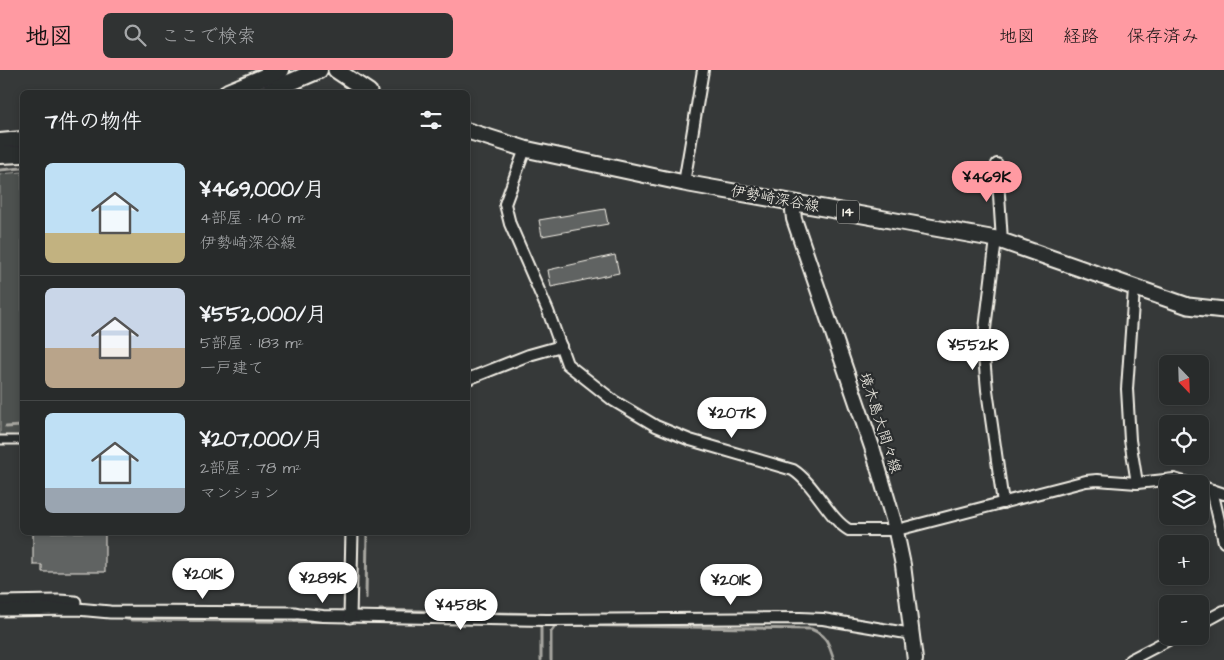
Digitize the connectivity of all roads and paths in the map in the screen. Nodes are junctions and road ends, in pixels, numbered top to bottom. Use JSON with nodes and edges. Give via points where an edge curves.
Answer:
{"nodes":[{"id":1,"x":281,"y":70,"type":"edge"},
{"id":2,"x":318,"y":70,"type":"edge"},
{"id":3,"x":336,"y":70,"type":"edge"},
{"id":4,"x":703,"y":70,"type":"edge"},
{"id":5,"x":233,"y":90,"type":"edge"},
{"id":6,"x":273,"y":90,"type":"edge"},
{"id":7,"x":366,"y":90,"type":"edge"},
{"id":8,"x":470,"y":132,"type":"edge"},
{"id":9,"x":20,"y":140,"type":"edge"},
{"id":10,"x":0,"y":142,"type":"edge"},
{"id":11,"x":525,"y":149,"type":"junction"},
{"id":12,"x":20,"y":154,"type":"edge"},
{"id":13,"x":0,"y":156,"type":"edge"},
{"id":14,"x":997,"y":164,"type":"dead end"},
{"id":15,"x":684,"y":183,"type":"junction"},
{"id":16,"x":792,"y":202,"type":"junction"},
{"id":17,"x":999,"y":240,"type":"junction"},
{"id":18,"x":1134,"y":288,"type":"junction"},
{"id":19,"x":1224,"y":310,"type":"edge"},
{"id":20,"x":561,"y":346,"type":"junction"},
{"id":21,"x":470,"y":378,"type":"edge"},
{"id":22,"x":0,"y":440,"type":"edge"},
{"id":23,"x":20,"y":440,"type":"edge"},
{"id":24,"x":1159,"y":481,"type":"edge"},
{"id":25,"x":1137,"y":483,"type":"junction"},
{"id":26,"x":1209,"y":489,"type":"edge"},
{"id":27,"x":1212,"y":490,"type":"junction"},
{"id":28,"x":1224,"y":494,"type":"edge"},
{"id":29,"x":1003,"y":503,"type":"junction"},
{"id":30,"x":896,"y":530,"type":"junction"},
{"id":31,"x":352,"y":535,"type":"edge"},
{"id":32,"x":1224,"y":542,"type":"edge"},
{"id":33,"x":0,"y":602,"type":"edge"},
{"id":34,"x":0,"y":610,"type":"edge"},
{"id":35,"x":1224,"y":611,"type":"edge"},
{"id":36,"x":110,"y":612,"type":"junction"},
{"id":37,"x":295,"y":613,"type":"joint"},
{"id":38,"x":350,"y":617,"type":"junction"},
{"id":39,"x":1209,"y":619,"type":"edge"},
{"id":40,"x":912,"y":634,"type":"junction"},
{"id":41,"x":1159,"y":645,"type":"edge"},
{"id":42,"x":915,"y":660,"type":"edge"},
{"id":43,"x":1130,"y":660,"type":"edge"}],
"edges":[{"from":1,"to":5,"type":"highway"},
{"from":2,"to":6,"type":"highway"},
{"from":3,"to":7,"type":"main road"},
{"from":4,"to":15,"type":"street"},
{"from":8,"to":11,"type":"main road","name":"伊勢崎深谷線","number":"14"},
{"from":9,"to":10,"type":"highway"},
{"from":11,"to":15,"type":"main road","name":"伊勢崎深谷線","number":"14"},
{"from":11,"to":20,"type":"street","via":[[505,204],[510,224]]},
{"from":12,"to":13,"type":"highway"},
{"from":14,"to":17,"type":"street"},
{"from":15,"to":16,"type":"main road","name":"伊勢崎深谷線","number":"14"},
{"from":16,"to":17,"type":"main road","name":"伊勢崎深谷線","number":"14"},
{"from":16,"to":30,"type":"main road","name":"境木島大間々線","via":[[794,219],[872,447]]},
{"from":17,"to":18,"type":"main road","name":"伊勢崎深谷線","number":"14"},
{"from":17,"to":29,"type":"street","via":[[983,345],[986,390]]},
{"from":18,"to":19,"type":"main road","name":"伊勢崎深谷線","number":"14","via":[[1188,306]]},
{"from":18,"to":25,"type":"street","via":[[1127,389]]},
{"from":20,"to":21,"type":"street"},
{"from":20,"to":30,"type":"street","via":[[567,364],[614,401],[656,426],[690,440],[794,470],[849,530]]},
{"from":22,"to":23,"type":"street"},
{"from":24,"to":25,"type":"street"},
{"from":25,"to":29,"type":"street","via":[[1086,481]]},
{"from":26,"to":27,"type":"street"},
{"from":27,"to":28,"type":"street"},
{"from":27,"to":32,"type":"street"},
{"from":29,"to":30,"type":"street"},
{"from":30,"to":40,"type":"main road","name":"境木島大間々線"},
{"from":31,"to":38,"type":"street"},
{"from":33,"to":36,"type":"street","via":[[73,602]]},
{"from":34,"to":36,"type":"street"},
{"from":35,"to":39,"type":"street"},
{"from":36,"to":37,"type":"street"},
{"from":37,"to":38,"type":"street"},
{"from":38,"to":40,"type":"street","via":[[547,620],[800,618]]},
{"from":40,"to":42,"type":"main road","name":"境木島大間々線"},
{"from":41,"to":43,"type":"street"}]}
